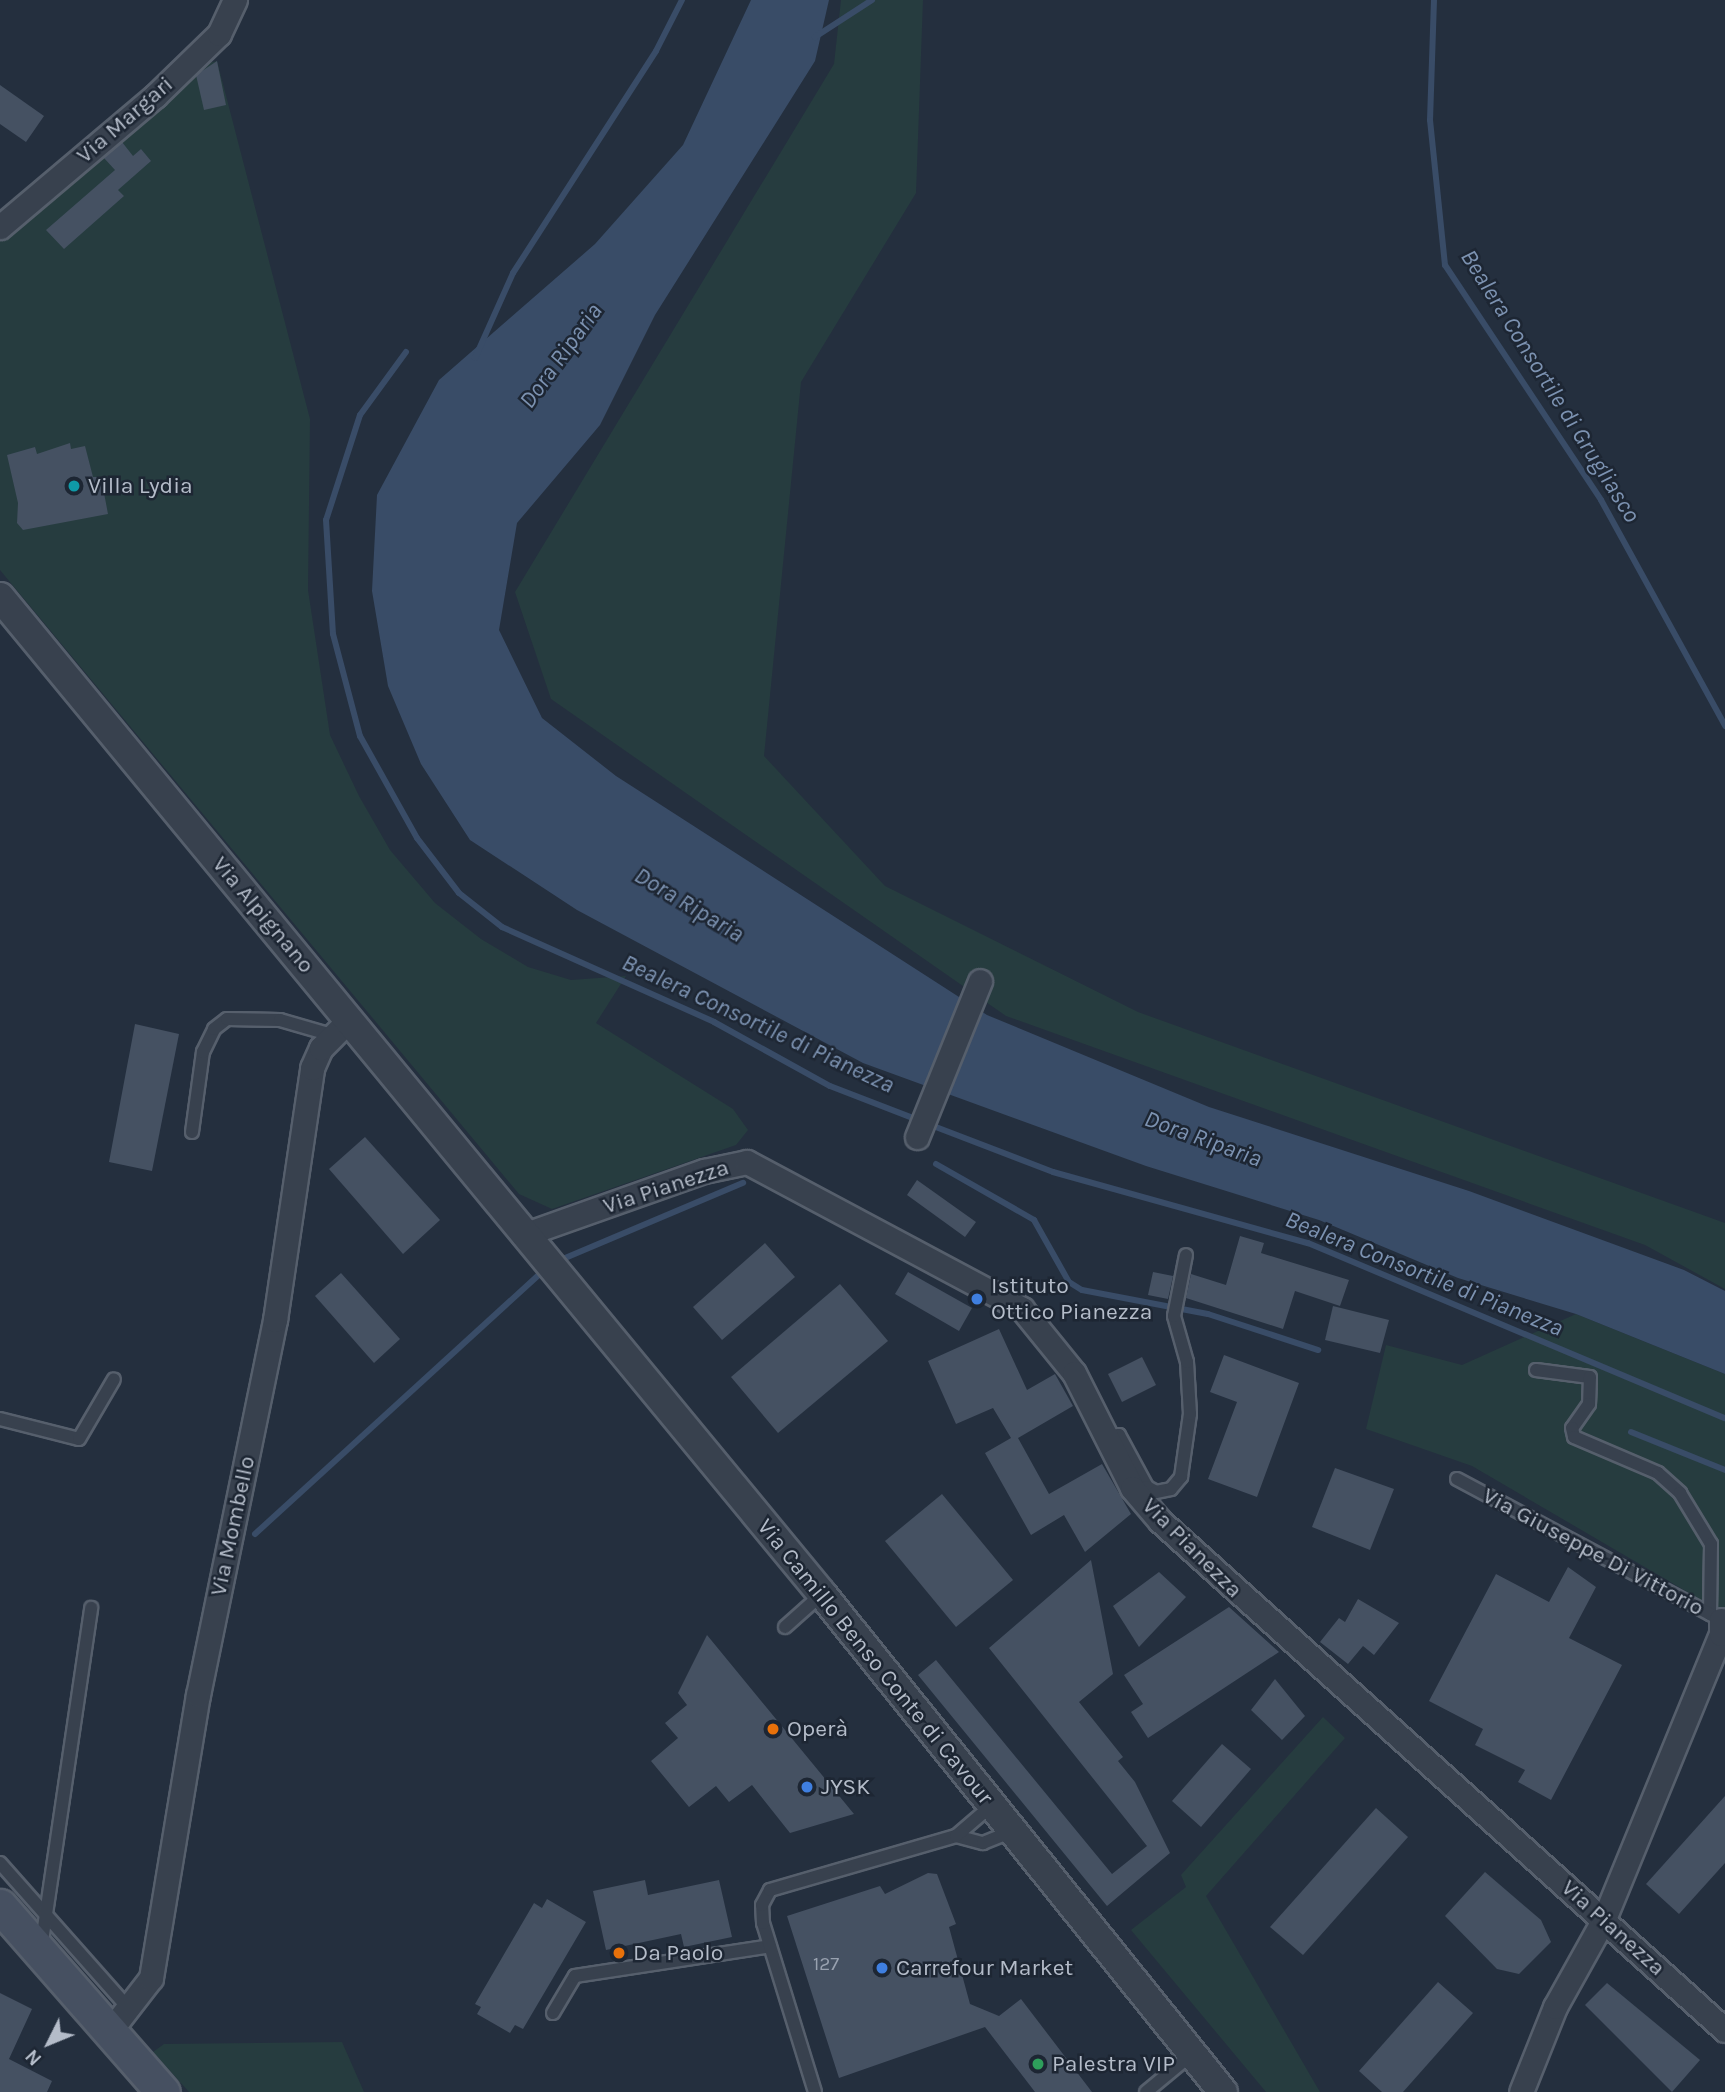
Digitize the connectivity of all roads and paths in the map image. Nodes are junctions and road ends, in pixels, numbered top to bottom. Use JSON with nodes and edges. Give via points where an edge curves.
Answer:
{"nodes":[{"id":1,"x":235,"y":0,"type":"edge"},
{"id":2,"x":0,"y":227,"type":"edge"},
{"id":3,"x":0,"y":597,"type":"edge"},
{"id":4,"x":980,"y":981,"type":"dead end"},
{"id":5,"x":340,"y":1027,"type":"junction"},
{"id":6,"x":192,"y":1132,"type":"dead end"},
{"id":7,"x":917,"y":1137,"type":"dead end"},
{"id":8,"x":523,"y":1235,"type":"junction"},
{"id":9,"x":1186,"y":1255,"type":"dead end"},
{"id":10,"x":1536,"y":1370,"type":"dead end"},
{"id":11,"x":114,"y":1379,"type":"dead end"},
{"id":12,"x":0,"y":1419,"type":"edge"},
{"id":13,"x":1105,"y":1437,"type":"junction"},
{"id":14,"x":1457,"y":1479,"type":"dead end"},
{"id":15,"x":822,"y":1594,"type":"junction"},
{"id":16,"x":91,"y":1608,"type":"dead end"},
{"id":17,"x":1716,"y":1617,"type":"junction"},
{"id":18,"x":785,"y":1628,"type":"dead end"},
{"id":19,"x":992,"y":1805,"type":"junction"},
{"id":20,"x":1013,"y":1831,"type":"junction"},
{"id":21,"x":956,"y":1836,"type":"junction"},
{"id":22,"x":0,"y":1863,"type":"edge"},
{"id":23,"x":4,"y":1917,"type":"edge"},
{"id":24,"x":49,"y":1918,"type":"junction"},
{"id":25,"x":1604,"y":1919,"type":"junction"},
{"id":26,"x":770,"y":1946,"type":"junction"},
{"id":27,"x":40,"y":1952,"type":"junction"},
{"id":28,"x":552,"y":2013,"type":"dead end"},
{"id":29,"x":120,"y":2020,"type":"junction"},
{"id":30,"x":1725,"y":2029,"type":"edge"},
{"id":31,"x":1192,"y":2054,"type":"junction"},
{"id":32,"x":163,"y":2092,"type":"edge"},
{"id":33,"x":815,"y":2092,"type":"edge"},
{"id":34,"x":1146,"y":2092,"type":"edge"},
{"id":35,"x":1223,"y":2092,"type":"edge"},
{"id":36,"x":1521,"y":2092,"type":"edge"}],
"edges":[{"from":1,"to":2,"type":"street","name":"Via Margari","via":[[219,34],[155,96]]},
{"from":3,"to":5,"type":"street","name":"Via Alpignano"},
{"from":4,"to":7,"type":"street"},
{"from":5,"to":6,"type":"lane","via":[[227,1019],[214,1029],[203,1052]]},
{"from":5,"to":8,"type":"street","name":"Via Alpignano"},
{"from":5,"to":29,"type":"street","name":"Via Mombello","via":[[312,1068],[275,1320],[198,1695],[151,1978]]},
{"from":8,"to":13,"type":"street","name":"Via Pianezza","via":[[747,1162],[1022,1309],[1074,1373]]},
{"from":8,"to":15,"type":"street","name":"Via Camillo Benso Conte di Cavour"},
{"from":9,"to":13,"type":"lane","via":[[1174,1316],[1187,1362],[1190,1414],[1181,1477],[1171,1489],[1156,1492],[1147,1487],[1119,1435]]},
{"from":10,"to":17,"type":"lane","via":[[1590,1377],[1589,1404],[1572,1428],[1574,1437],[1658,1473],[1680,1493],[1711,1544]]},
{"from":11,"to":12,"type":"lane","via":[[79,1438]]},
{"from":13,"to":25,"type":"street","name":"Via Pianezza","via":[[1132,1489],[1160,1521]]},
{"from":14,"to":17,"type":"lane","name":"Via Giuseppe Di Vittorio"},
{"from":15,"to":18,"type":"lane"},
{"from":15,"to":19,"type":"street","name":"Via Camillo Benso Conte di Cavour"},
{"from":16,"to":24,"type":"lane"},
{"from":17,"to":25,"type":"street","name":"Via Giuseppe Di Vittorio","via":[[1721,1634]]},
{"from":19,"to":20,"type":"street","name":"Via Camillo Benso Conte di Cavour"},
{"from":19,"to":21,"type":"lane"},
{"from":20,"to":21,"type":"lane","via":[[983,1843]]},
{"from":20,"to":31,"type":"street","name":"Via Camillo Benso Conte di Cavour"},
{"from":21,"to":26,"type":"lane","name":"Via Camillo Benso Conte di Cavour","via":[[770,1890],[762,1905]]},
{"from":22,"to":24,"type":"lane"},
{"from":23,"to":27,"type":"main road"},
{"from":24,"to":27,"type":"lane"},
{"from":24,"to":29,"type":"lane"},
{"from":25,"to":30,"type":"street","name":"Via Pianezza"},
{"from":25,"to":36,"type":"street","name":"Via Giuseppe Di Vittorio","via":[[1555,2007]]},
{"from":26,"to":28,"type":"lane","via":[[575,1976]]},
{"from":26,"to":33,"type":"lane","name":"Via Camillo Benso Conte di Cavour"},
{"from":27,"to":29,"type":"main road"},
{"from":29,"to":32,"type":"main road"},
{"from":31,"to":34,"type":"lane"},
{"from":31,"to":35,"type":"street","name":"Via Camillo Benso Conte di Cavour"}]}
